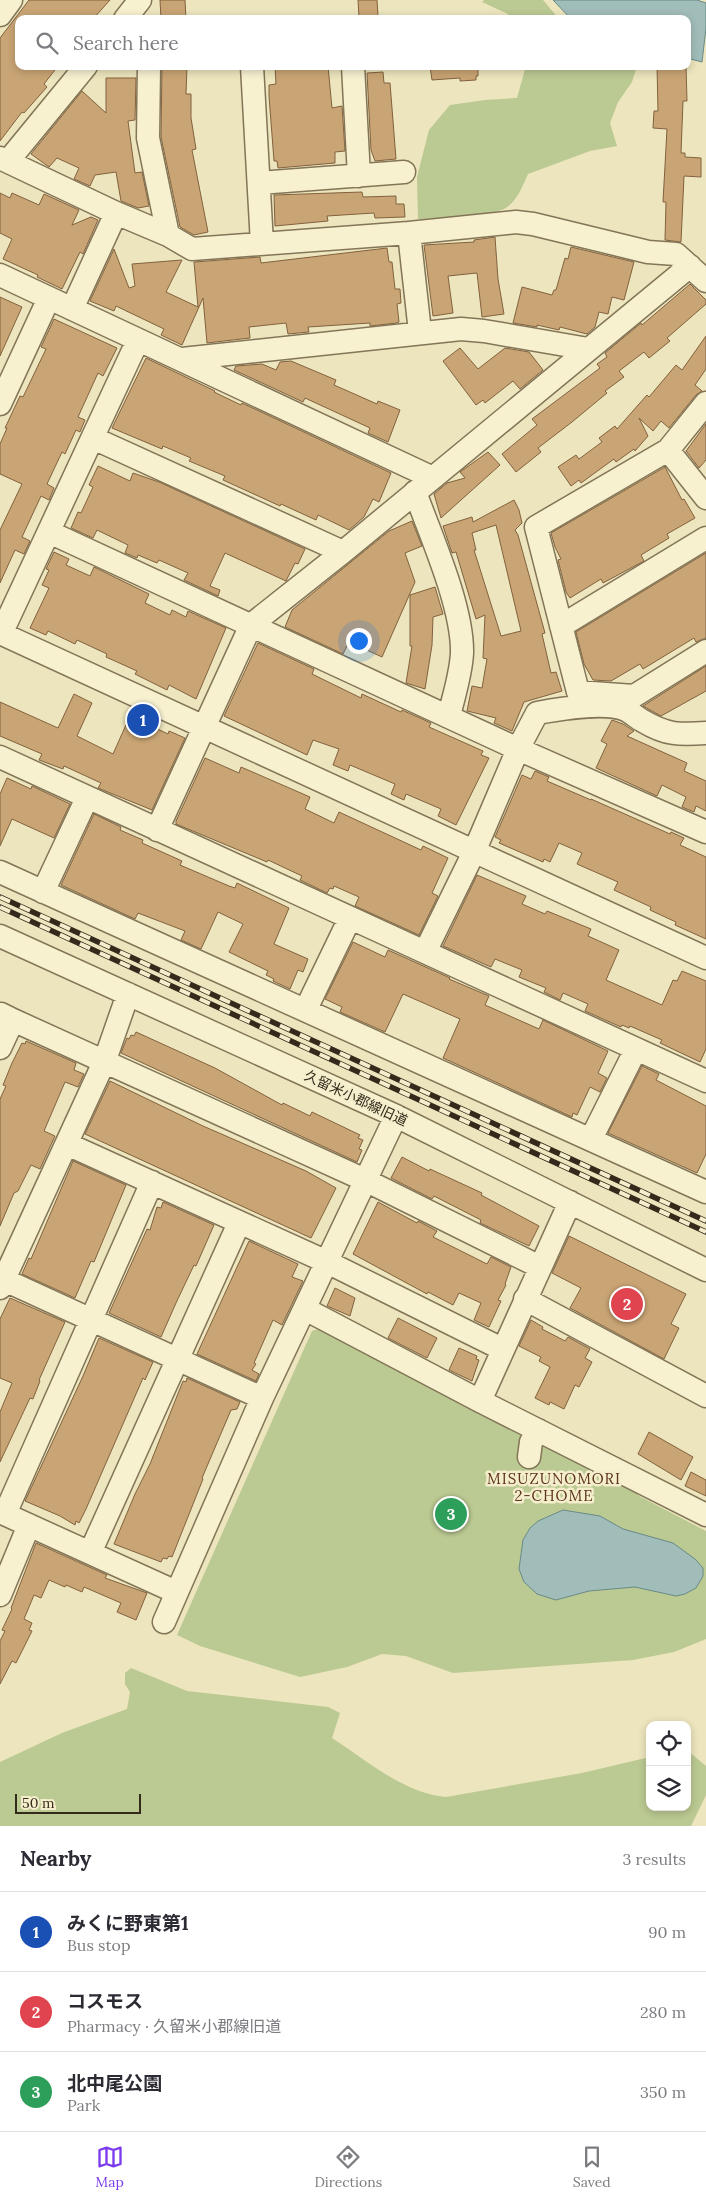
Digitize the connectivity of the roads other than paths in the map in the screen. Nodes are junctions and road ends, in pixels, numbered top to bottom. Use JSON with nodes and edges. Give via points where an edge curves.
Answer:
{"nodes":[{"id":1,"x":11,"y":0,"type":"edge"},
{"id":2,"x":140,"y":0,"type":"edge"},
{"id":3,"x":147,"y":0,"type":"edge"},
{"id":4,"x":0,"y":15,"type":"edge"},
{"id":5,"x":128,"y":15,"type":"edge"},
{"id":6,"x":148,"y":15,"type":"edge"},
{"id":7,"x":82,"y":70,"type":"edge"},
{"id":8,"x":148,"y":70,"type":"edge"},
{"id":9,"x":252,"y":70,"type":"edge"},
{"id":10,"x":353,"y":70,"type":"edge"},
{"id":11,"x":4,"y":159,"type":"edge"},
{"id":12,"x":404,"y":172,"type":"dead end"},
{"id":13,"x":359,"y":176,"type":"junction"},
{"id":14,"x":259,"y":183,"type":"junction"},
{"id":15,"x":116,"y":213,"type":"junction"},
{"id":16,"x":409,"y":233,"type":"junction"},
{"id":17,"x":168,"y":235,"type":"junction"},
{"id":18,"x":262,"y":244,"type":"junction"},
{"id":19,"x":698,"y":273,"type":"edge"},
{"id":20,"x":0,"y":276,"type":"edge"},
{"id":21,"x":49,"y":298,"type":"junction"},
{"id":22,"x":72,"y":309,"type":"junction"},
{"id":23,"x":420,"y":332,"type":"junction"},
{"id":24,"x":138,"y":340,"type":"junction"},
{"id":25,"x":588,"y":350,"type":"junction"},
{"id":26,"x":182,"y":360,"type":"junction"},
{"id":27,"x":2,"y":397,"type":"edge"},
{"id":28,"x":706,"y":403,"type":"edge"},
{"id":29,"x":93,"y":438,"type":"junction"},
{"id":30,"x":668,"y":450,"type":"junction"},
{"id":31,"x":433,"y":478,"type":"junction"},
{"id":32,"x":415,"y":492,"type":"junction"},
{"id":33,"x":706,"y":498,"type":"edge"},
{"id":34,"x":49,"y":532,"type":"junction"},
{"id":35,"x":706,"y":538,"type":"edge"},
{"id":36,"x":343,"y":552,"type":"junction"},
{"id":37,"x":251,"y":625,"type":"junction"},
{"id":38,"x":561,"y":626,"type":"junction"},
{"id":39,"x":0,"y":634,"type":"edge"},
{"id":40,"x":705,"y":654,"type":"edge"},
{"id":41,"x":449,"y":716,"type":"junction"},
{"id":42,"x":204,"y":727,"type":"junction"},
{"id":43,"x":706,"y":733,"type":"edge"},
{"id":44,"x":518,"y":749,"type":"junction"},
{"id":45,"x":0,"y":757,"type":"edge"},
{"id":46,"x":87,"y":798,"type":"junction"},
{"id":47,"x":158,"y":830,"type":"junction"},
{"id":48,"x":706,"y":832,"type":"edge"},
{"id":49,"x":474,"y":852,"type":"junction"},
{"id":50,"x":0,"y":872,"type":"edge"},
{"id":51,"x":42,"y":892,"type":"junction"},
{"id":52,"x":350,"y":918,"type":"junction"},
{"id":53,"x":0,"y":936,"type":"edge"},
{"id":54,"x":426,"y":952,"type":"junction"},
{"id":55,"x":706,"y":958,"type":"edge"},
{"id":56,"x":128,"y":994,"type":"junction"},
{"id":57,"x":306,"y":1009,"type":"junction"},
{"id":58,"x":7,"y":1017,"type":"edge"},
{"id":59,"x":0,"y":1048,"type":"edge"},
{"id":60,"x":636,"y":1049,"type":"junction"},
{"id":61,"x":104,"y":1060,"type":"junction"},
{"id":62,"x":706,"y":1081,"type":"edge"},
{"id":63,"x":396,"y":1116,"type":"junction"},
{"id":64,"x":591,"y":1139,"type":"junction"},
{"id":65,"x":67,"y":1144,"type":"junction"},
{"id":66,"x":365,"y":1180,"type":"junction"},
{"id":67,"x":152,"y":1182,"type":"junction"},
{"id":68,"x":706,"y":1192,"type":"edge"},
{"id":69,"x":570,"y":1202,"type":"junction"},
{"id":70,"x":239,"y":1223,"type":"junction"},
{"id":71,"x":327,"y":1262,"type":"junction"},
{"id":72,"x":540,"y":1267,"type":"junction"},
{"id":73,"x":706,"y":1270,"type":"edge"},
{"id":74,"x":1,"y":1282,"type":"edge"},
{"id":75,"x":524,"y":1299,"type":"junction"},
{"id":76,"x":305,"y":1309,"type":"junction"},
{"id":77,"x":91,"y":1318,"type":"junction"},
{"id":78,"x":502,"y":1349,"type":"junction"},
{"id":79,"x":178,"y":1358,"type":"junction"},
{"id":80,"x":706,"y":1396,"type":"edge"},
{"id":81,"x":262,"y":1398,"type":"junction"},
{"id":82,"x":480,"y":1401,"type":"junction"},
{"id":83,"x":538,"y":1430,"type":"junction"},
{"id":84,"x":529,"y":1457,"type":"dead end"},
{"id":85,"x":3,"y":1513,"type":"edge"},
{"id":86,"x":706,"y":1515,"type":"edge"},
{"id":87,"x":29,"y":1525,"type":"junction"},
{"id":88,"x":90,"y":1553,"type":"junction"},
{"id":89,"x":176,"y":1592,"type":"junction"},
{"id":90,"x":0,"y":1595,"type":"edge"},
{"id":91,"x":164,"y":1622,"type":"dead end"}],
"edges":[{"from":1,"to":4,"type":"street"},
{"from":2,"to":5,"type":"street"},
{"from":3,"to":6,"type":"street"},
{"from":7,"to":11,"type":"street"},
{"from":8,"to":17,"type":"street","via":[[148,138]]},
{"from":9,"to":14,"type":"street"},
{"from":10,"to":13,"type":"street"},
{"from":11,"to":15,"type":"street"},
{"from":12,"to":13,"type":"street"},
{"from":13,"to":14,"type":"street"},
{"from":14,"to":18,"type":"street"},
{"from":15,"to":17,"type":"street"},
{"from":15,"to":22,"type":"street"},
{"from":16,"to":18,"type":"street"},
{"from":16,"to":19,"type":"street","via":[[516,222],[533,224],[648,252],[676,254]]},
{"from":16,"to":23,"type":"street"},
{"from":17,"to":18,"type":"street","via":[[192,249]]},
{"from":19,"to":25,"type":"street"},
{"from":20,"to":21,"type":"street"},
{"from":21,"to":22,"type":"street"},
{"from":21,"to":27,"type":"street"},
{"from":22,"to":24,"type":"street"},
{"from":23,"to":25,"type":"street","via":[[484,331]]},
{"from":23,"to":26,"type":"street"},
{"from":24,"to":26,"type":"street"},
{"from":24,"to":29,"type":"street"},
{"from":25,"to":31,"type":"street"},
{"from":26,"to":31,"type":"street"},
{"from":28,"to":30,"type":"street"},
{"from":29,"to":34,"type":"street"},
{"from":29,"to":36,"type":"street"},
{"from":30,"to":33,"type":"street"},
{"from":30,"to":38,"type":"street","via":[[536,527]]},
{"from":31,"to":32,"type":"street"},
{"from":32,"to":36,"type":"street"},
{"from":32,"to":41,"type":"street","via":[[460,625],[462,652],[459,678]]},
{"from":34,"to":37,"type":"street"},
{"from":34,"to":39,"type":"street"},
{"from":35,"to":38,"type":"street"},
{"from":36,"to":37,"type":"street"},
{"from":37,"to":41,"type":"street"},
{"from":37,"to":42,"type":"street"},
{"from":38,"to":40,"type":"street","via":[[578,692],[634,696]]},
{"from":39,"to":42,"type":"street"},
{"from":41,"to":44,"type":"street"},
{"from":42,"to":47,"type":"street"},
{"from":42,"to":49,"type":"street"},
{"from":43,"to":44,"type":"street","via":[[681,735],[662,732],[625,710],[573,707],[537,713]]},
{"from":44,"to":48,"type":"street"},
{"from":44,"to":49,"type":"street"},
{"from":45,"to":46,"type":"street"},
{"from":46,"to":47,"type":"street"},
{"from":46,"to":51,"type":"street"},
{"from":47,"to":52,"type":"street"},
{"from":49,"to":54,"type":"street"},
{"from":49,"to":55,"type":"street"},
{"from":50,"to":51,"type":"street"},
{"from":51,"to":57,"type":"street"},
{"from":52,"to":54,"type":"street"},
{"from":52,"to":57,"type":"street"},
{"from":53,"to":56,"type":"street","name":"久留米小郡線旧道"},
{"from":54,"to":60,"type":"street"},
{"from":56,"to":61,"type":"street"},
{"from":56,"to":63,"type":"street","name":"久留米小郡線旧道"},
{"from":57,"to":64,"type":"street"},
{"from":58,"to":59,"type":"street"},
{"from":58,"to":61,"type":"street"},
{"from":60,"to":62,"type":"street"},
{"from":60,"to":64,"type":"street"},
{"from":61,"to":65,"type":"street"},
{"from":61,"to":66,"type":"street"},
{"from":63,"to":66,"type":"street"},
{"from":63,"to":69,"type":"street","name":"久留米小郡線旧道"},
{"from":64,"to":68,"type":"street"},
{"from":65,"to":67,"type":"street"},
{"from":65,"to":74,"type":"street"},
{"from":66,"to":71,"type":"street"},
{"from":66,"to":72,"type":"street"},
{"from":67,"to":70,"type":"street"},
{"from":67,"to":77,"type":"street"},
{"from":69,"to":72,"type":"street"},
{"from":69,"to":73,"type":"street","name":"久留米小郡線旧道"},
{"from":70,"to":71,"type":"street"},
{"from":70,"to":79,"type":"street"},
{"from":71,"to":76,"type":"street"},
{"from":71,"to":78,"type":"street"},
{"from":72,"to":75,"type":"street"},
{"from":74,"to":77,"type":"street"},
{"from":75,"to":78,"type":"street"},
{"from":75,"to":80,"type":"street"},
{"from":76,"to":81,"type":"street"},
{"from":76,"to":82,"type":"street"},
{"from":77,"to":79,"type":"street"},
{"from":77,"to":85,"type":"street"},
{"from":78,"to":82,"type":"street"},
{"from":79,"to":81,"type":"street"},
{"from":79,"to":88,"type":"street"},
{"from":81,"to":89,"type":"street"},
{"from":82,"to":83,"type":"street"},
{"from":83,"to":84,"type":"street","via":[[531,1442]]},
{"from":83,"to":86,"type":"street"},
{"from":85,"to":87,"type":"street"},
{"from":87,"to":88,"type":"street"},
{"from":87,"to":90,"type":"street"},
{"from":88,"to":89,"type":"street"},
{"from":89,"to":91,"type":"street"}]}
